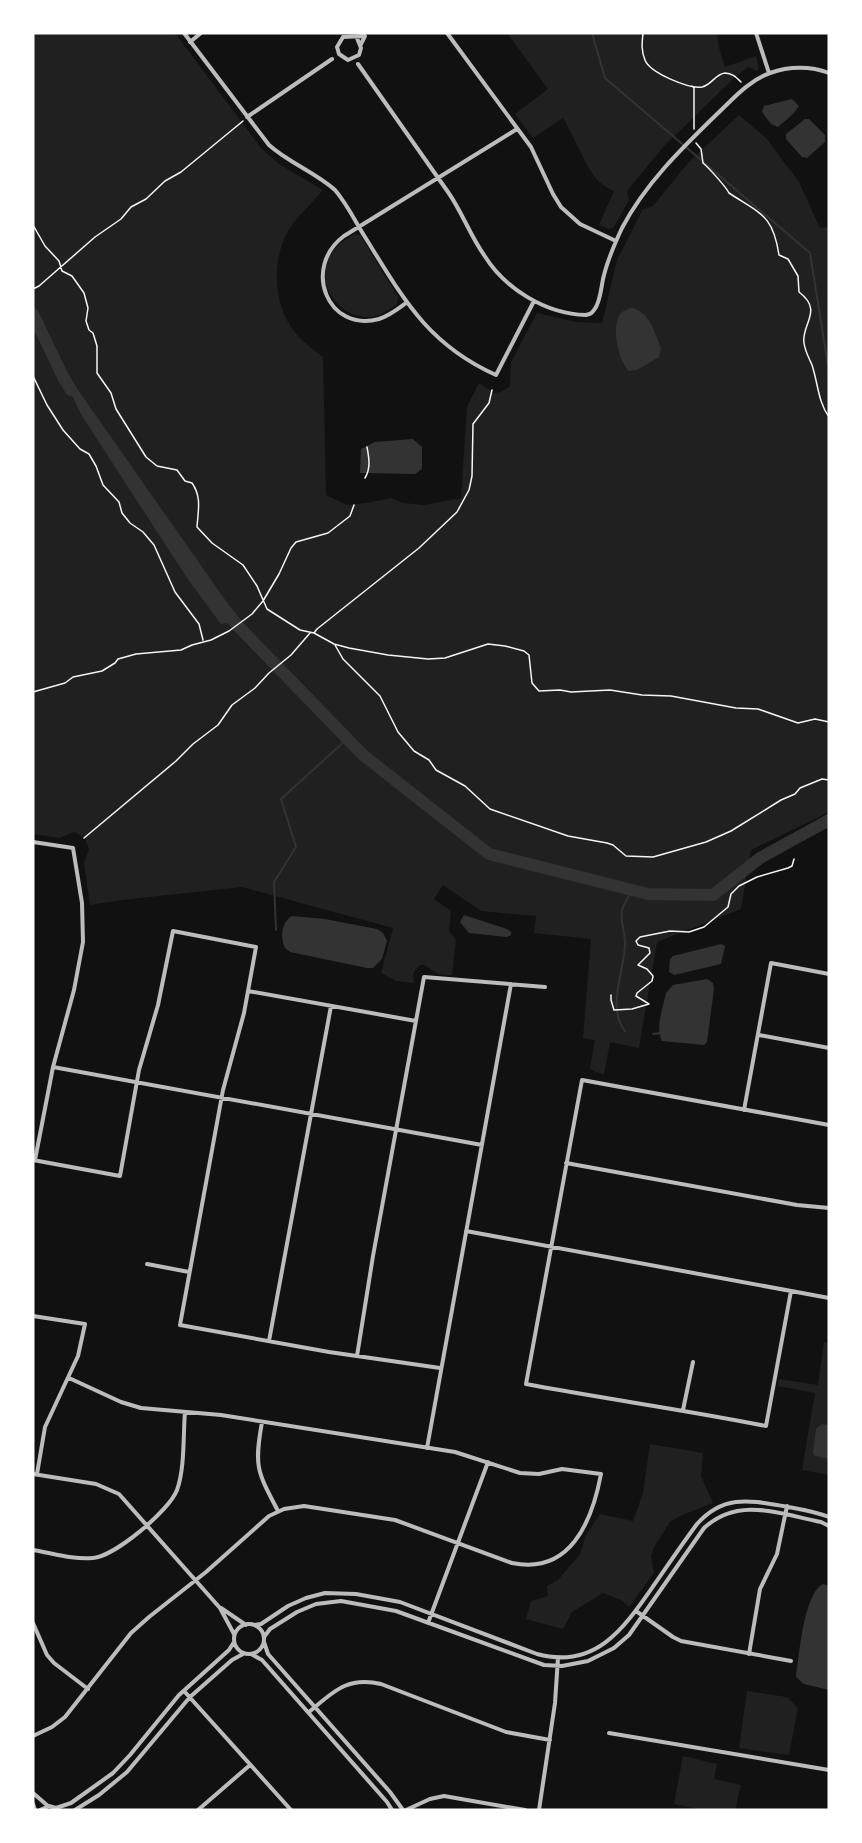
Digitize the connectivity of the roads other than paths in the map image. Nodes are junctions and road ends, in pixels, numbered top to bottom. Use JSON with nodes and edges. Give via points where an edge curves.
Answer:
{"nodes":[{"id":1,"x":184,"y":33,"type":"edge"},
{"id":2,"x":201,"y":33,"type":"edge"},
{"id":3,"x":447,"y":33,"type":"edge"},
{"id":4,"x":756,"y":33,"type":"edge"},
{"id":5,"x":343,"y":34,"type":"edge"},
{"id":6,"x":367,"y":35,"type":"edge"},
{"id":7,"x":357,"y":38,"type":"junction"},
{"id":8,"x":190,"y":42,"type":"junction"},
{"id":9,"x":361,"y":44,"type":"junction"},
{"id":10,"x":337,"y":51,"type":"junction"},
{"id":11,"x":358,"y":56,"type":"junction"},
{"id":12,"x":341,"y":57,"type":"junction"},
{"id":13,"x":332,"y":59,"type":"junction"},
{"id":14,"x":350,"y":60,"type":"junction"},
{"id":15,"x":358,"y":64,"type":"junction"},
{"id":16,"x":769,"y":73,"type":"junction"},
{"id":17,"x":829,"y":73,"type":"edge"},
{"id":18,"x":247,"y":117,"type":"junction"},
{"id":19,"x":517,"y":129,"type":"junction"},
{"id":20,"x":438,"y":178,"type":"junction"},
{"id":21,"x":359,"y":227,"type":"junction"},
{"id":22,"x":616,"y":241,"type":"junction"},
{"id":23,"x":534,"y":301,"type":"junction"},
{"id":24,"x":406,"y":303,"type":"junction"},
{"id":25,"x":33,"y":842,"type":"edge"},
{"id":26,"x":829,"y":974,"type":"edge"},
{"id":27,"x":511,"y":984,"type":"junction"},
{"id":28,"x":545,"y":987,"type":"dead end"},
{"id":29,"x":248,"y":991,"type":"junction"},
{"id":30,"x":331,"y":1006,"type":"junction"},
{"id":31,"x":416,"y":1021,"type":"junction"},
{"id":32,"x":759,"y":1035,"type":"junction"},
{"id":33,"x":829,"y":1048,"type":"edge"},
{"id":34,"x":53,"y":1067,"type":"junction"},
{"id":35,"x":137,"y":1082,"type":"junction"},
{"id":36,"x":222,"y":1098,"type":"junction"},
{"id":37,"x":744,"y":1110,"type":"junction"},
{"id":38,"x":312,"y":1114,"type":"junction"},
{"id":39,"x":829,"y":1125,"type":"edge"},
{"id":40,"x":396,"y":1130,"type":"junction"},
{"id":41,"x":482,"y":1145,"type":"junction"},
{"id":42,"x":34,"y":1160,"type":"edge"},
{"id":43,"x":566,"y":1163,"type":"junction"},
{"id":44,"x":829,"y":1208,"type":"edge"},
{"id":45,"x":466,"y":1231,"type":"junction"},
{"id":46,"x":551,"y":1247,"type":"junction"},
{"id":47,"x":147,"y":1264,"type":"dead end"},
{"id":48,"x":189,"y":1272,"type":"junction"},
{"id":49,"x":791,"y":1291,"type":"junction"},
{"id":50,"x":829,"y":1298,"type":"edge"},
{"id":51,"x":33,"y":1316,"type":"edge"},
{"id":52,"x":269,"y":1341,"type":"junction"},
{"id":53,"x":357,"y":1356,"type":"junction"},
{"id":54,"x":693,"y":1362,"type":"dead end"},
{"id":55,"x":440,"y":1368,"type":"junction"},
{"id":56,"x":69,"y":1378,"type":"junction"},
{"id":57,"x":683,"y":1410,"type":"junction"},
{"id":58,"x":185,"y":1412,"type":"junction"},
{"id":59,"x":262,"y":1422,"type":"junction"},
{"id":60,"x":427,"y":1448,"type":"junction"},
{"id":61,"x":488,"y":1462,"type":"junction"},
{"id":62,"x":35,"y":1474,"type":"edge"},
{"id":63,"x":787,"y":1506,"type":"junction"},
{"id":64,"x":278,"y":1511,"type":"junction"},
{"id":65,"x":785,"y":1515,"type":"junction"},
{"id":66,"x":829,"y":1517,"type":"edge"},
{"id":67,"x":148,"y":1524,"type":"junction"},
{"id":68,"x":829,"y":1526,"type":"edge"},
{"id":69,"x":457,"y":1543,"type":"junction"},
{"id":70,"x":33,"y":1550,"type":"edge"},
{"id":71,"x":195,"y":1580,"type":"junction"},
{"id":72,"x":220,"y":1608,"type":"junction"},
{"id":73,"x":636,"y":1611,"type":"junction"},
{"id":74,"x":431,"y":1614,"type":"junction"},
{"id":75,"x":643,"y":1616,"type":"junction"},
{"id":76,"x":33,"y":1623,"type":"edge"},
{"id":77,"x":428,"y":1623,"type":"junction"},
{"id":78,"x":246,"y":1624,"type":"junction"},
{"id":79,"x":254,"y":1625,"type":"junction"},
{"id":80,"x":234,"y":1634,"type":"junction"},
{"id":81,"x":264,"y":1640,"type":"junction"},
{"id":82,"x":234,"y":1642,"type":"junction"},
{"id":83,"x":243,"y":1654,"type":"junction"},
{"id":84,"x":251,"y":1654,"type":"junction"},
{"id":85,"x":749,"y":1654,"type":"junction"},
{"id":86,"x":558,"y":1658,"type":"junction"},
{"id":87,"x":791,"y":1661,"type":"dead end"},
{"id":88,"x":557,"y":1666,"type":"junction"},
{"id":89,"x":88,"y":1689,"type":"junction"},
{"id":90,"x":184,"y":1691,"type":"junction"},
{"id":91,"x":190,"y":1697,"type":"junction"},
{"id":92,"x":316,"y":1707,"type":"junction"},
{"id":93,"x":309,"y":1712,"type":"junction"},
{"id":94,"x":609,"y":1733,"type":"dead end"},
{"id":95,"x":33,"y":1736,"type":"edge"},
{"id":96,"x":550,"y":1740,"type":"junction"},
{"id":97,"x":250,"y":1765,"type":"junction"},
{"id":98,"x":829,"y":1770,"type":"edge"},
{"id":99,"x":33,"y":1793,"type":"edge"},
{"id":100,"x":33,"y":1804,"type":"edge"},
{"id":101,"x":49,"y":1806,"type":"junction"},
{"id":102,"x":58,"y":1809,"type":"edge"},
{"id":103,"x":38,"y":1810,"type":"edge"},
{"id":104,"x":75,"y":1810,"type":"edge"},
{"id":105,"x":198,"y":1810,"type":"edge"},
{"id":106,"x":291,"y":1810,"type":"edge"},
{"id":107,"x":392,"y":1810,"type":"edge"},
{"id":108,"x":405,"y":1810,"type":"edge"},
{"id":109,"x":525,"y":1810,"type":"edge"},
{"id":110,"x":538,"y":1810,"type":"edge"}],
"edges":[{"from":1,"to":8,"type":"street"},
{"from":2,"to":8,"type":"street"},
{"from":3,"to":19,"type":"street"},
{"from":4,"to":16,"type":"street"},
{"from":5,"to":7,"type":"street"},
{"from":5,"to":10,"type":"street"},
{"from":6,"to":7,"type":"street"},
{"from":6,"to":9,"type":"street"},
{"from":7,"to":9,"type":"street"},
{"from":8,"to":18,"type":"street"},
{"from":9,"to":11,"type":"street"},
{"from":10,"to":12,"type":"street"},
{"from":10,"to":13,"type":"street"},
{"from":11,"to":14,"type":"street"},
{"from":11,"to":15,"type":"street"},
{"from":12,"to":13,"type":"street"},
{"from":12,"to":14,"type":"street"},
{"from":13,"to":18,"type":"street"},
{"from":14,"to":15,"type":"street"},
{"from":15,"to":20,"type":"street"},
{"from":16,"to":17,"type":"street","via":[[810,68]]},
{"from":16,"to":22,"type":"street","via":[[750,84],[678,153],[647,189]]},
{"from":18,"to":21,"type":"street","via":[[275,151],[335,190]]},
{"from":19,"to":20,"type":"street"},
{"from":19,"to":22,"type":"street","via":[[531,147],[561,207],[580,224]]},
{"from":20,"to":21,"type":"street"},
{"from":20,"to":23,"type":"street","via":[[490,265],[506,282]]},
{"from":21,"to":24,"type":"street"},
{"from":21,"to":24,"type":"street","via":[[327,254],[322,276],[327,297],[340,312],[364,321],[383,318]]},
{"from":22,"to":23,"type":"street","via":[[596,307],[590,314],[561,311]]},
{"from":23,"to":24,"type":"street","via":[[496,375],[447,346]]},
{"from":25,"to":34,"type":"street","via":[[73,848],[82,903],[83,942]]},
{"from":26,"to":32,"type":"street","via":[[771,963]]},
{"from":27,"to":28,"type":"street"},
{"from":27,"to":31,"type":"street","via":[[424,977]]},
{"from":27,"to":41,"type":"street"},
{"from":29,"to":30,"type":"street"},
{"from":29,"to":35,"type":"street","via":[[256,947],[173,931]]},
{"from":29,"to":36,"type":"street"},
{"from":30,"to":31,"type":"street"},
{"from":30,"to":38,"type":"street"},
{"from":31,"to":40,"type":"street"},
{"from":32,"to":33,"type":"street"},
{"from":32,"to":37,"type":"street"},
{"from":34,"to":35,"type":"street"},
{"from":34,"to":42,"type":"street"},
{"from":35,"to":36,"type":"street"},
{"from":35,"to":42,"type":"street","via":[[120,1176]]},
{"from":36,"to":38,"type":"street"},
{"from":36,"to":48,"type":"street"},
{"from":37,"to":39,"type":"street"},
{"from":37,"to":43,"type":"street","via":[[582,1080]]},
{"from":38,"to":40,"type":"street"},
{"from":38,"to":52,"type":"street"},
{"from":40,"to":41,"type":"street"},
{"from":40,"to":53,"type":"street"},
{"from":41,"to":45,"type":"street"},
{"from":43,"to":44,"type":"street"},
{"from":43,"to":46,"type":"street"},
{"from":45,"to":46,"type":"street"},
{"from":45,"to":55,"type":"street"},
{"from":46,"to":49,"type":"street"},
{"from":46,"to":57,"type":"street","via":[[526,1384]]},
{"from":47,"to":48,"type":"street"},
{"from":48,"to":52,"type":"street","via":[[180,1325]]},
{"from":49,"to":50,"type":"street"},
{"from":49,"to":57,"type":"street","via":[[766,1426]]},
{"from":51,"to":56,"type":"street","via":[[85,1324]]},
{"from":52,"to":53,"type":"street"},
{"from":53,"to":55,"type":"street"},
{"from":54,"to":57,"type":"street"},
{"from":55,"to":60,"type":"street"},
{"from":56,"to":58,"type":"street","via":[[131,1405]]},
{"from":56,"to":62,"type":"street","via":[[45,1427]]},
{"from":58,"to":59,"type":"street"},
{"from":58,"to":67,"type":"street","via":[[178,1486],[168,1504]]},
{"from":59,"to":60,"type":"street"},
{"from":59,"to":64,"type":"street","via":[[258,1468]]},
{"from":60,"to":61,"type":"street"},
{"from":61,"to":69,"type":"street"},
{"from":61,"to":69,"type":"street","via":[[530,1474],[562,1470],[601,1474],[596,1500],[570,1546],[550,1561],[528,1566],[512,1563]]},
{"from":62,"to":67,"type":"street","via":[[112,1489]]},
{"from":63,"to":65,"type":"street"},
{"from":63,"to":66,"type":"street"},
{"from":63,"to":73,"type":"street","via":[[743,1500],[710,1512],[697,1524]]},
{"from":64,"to":69,"type":"street","via":[[304,1506],[367,1515],[408,1524]]},
{"from":64,"to":71,"type":"street"},
{"from":65,"to":68,"type":"street"},
{"from":65,"to":75,"type":"street","via":[[745,1509],[713,1520]]},
{"from":65,"to":85,"type":"street","via":[[777,1554],[760,1589]]},
{"from":67,"to":70,"type":"street","via":[[101,1557],[80,1558]]},
{"from":67,"to":71,"type":"street"},
{"from":69,"to":74,"type":"street"},
{"from":71,"to":72,"type":"street"},
{"from":71,"to":89,"type":"street","via":[[131,1633]]},
{"from":72,"to":78,"type":"street"},
{"from":72,"to":80,"type":"street"},
{"from":73,"to":75,"type":"street"},
{"from":73,"to":86,"type":"street","via":[[605,1644]]},
{"from":74,"to":77,"type":"street"},
{"from":74,"to":79,"type":"street","via":[[384,1599],[325,1593],[293,1603]]},
{"from":74,"to":86,"type":"street","via":[[537,1654]]},
{"from":75,"to":85,"type":"street","via":[[681,1641]]},
{"from":75,"to":88,"type":"street","via":[[614,1648],[588,1661]]},
{"from":76,"to":89,"type":"street","via":[[47,1655]]},
{"from":77,"to":81,"type":"street","via":[[383,1607],[328,1602],[297,1611],[270,1629]]},
{"from":77,"to":88,"type":"street","via":[[534,1662]]},
{"from":78,"to":79,"type":"street"},
{"from":78,"to":80,"type":"street"},
{"from":79,"to":81,"type":"street","via":[[261,1630]]},
{"from":80,"to":82,"type":"street"},
{"from":81,"to":84,"type":"street","via":[[260,1649]]},
{"from":81,"to":92,"type":"street","via":[[268,1654]]},
{"from":82,"to":83,"type":"street"},
{"from":82,"to":90,"type":"street"},
{"from":83,"to":84,"type":"street"},
{"from":83,"to":91,"type":"street"},
{"from":84,"to":93,"type":"street","via":[[262,1660]]},
{"from":85,"to":87,"type":"street"},
{"from":86,"to":88,"type":"street"},
{"from":88,"to":96,"type":"street"},
{"from":89,"to":95,"type":"street","via":[[65,1716]]},
{"from":90,"to":91,"type":"street"},
{"from":90,"to":102,"type":"street","via":[[113,1773]]},
{"from":91,"to":97,"type":"street"},
{"from":91,"to":104,"type":"street","via":[[127,1772]]},
{"from":92,"to":93,"type":"street"},
{"from":92,"to":96,"type":"street","via":[[339,1688],[357,1682],[373,1683],[507,1732]]},
{"from":92,"to":108,"type":"street"},
{"from":93,"to":107,"type":"street"},
{"from":94,"to":98,"type":"street"},
{"from":96,"to":110,"type":"street"},
{"from":97,"to":105,"type":"street"},
{"from":97,"to":106,"type":"street"},
{"from":99,"to":101,"type":"street"},
{"from":100,"to":103,"type":"street"},
{"from":101,"to":102,"type":"street"},
{"from":101,"to":103,"type":"street"},
{"from":108,"to":109,"type":"street","via":[[444,1796]]}]}
